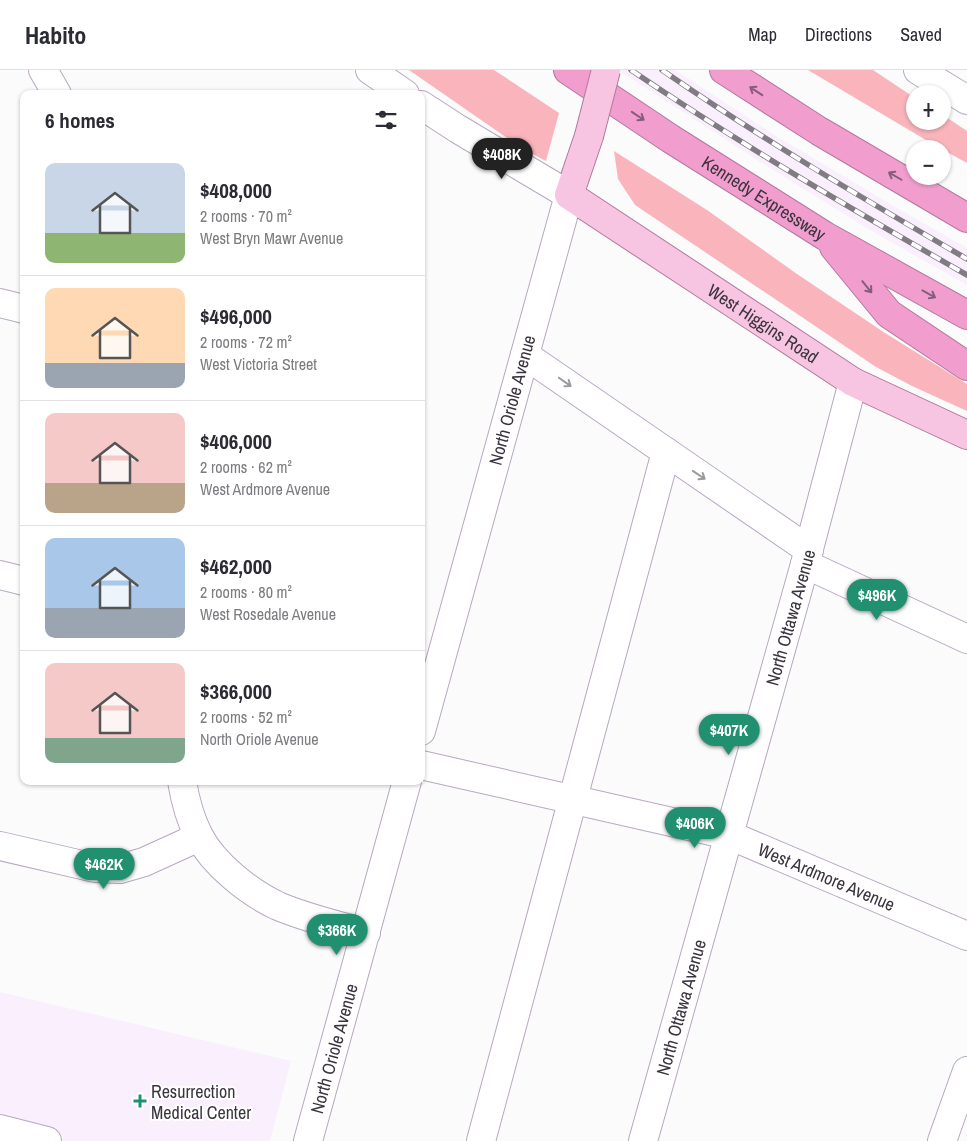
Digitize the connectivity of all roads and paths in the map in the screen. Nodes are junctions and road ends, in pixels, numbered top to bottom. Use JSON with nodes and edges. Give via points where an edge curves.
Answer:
{"nodes":[{"id":1,"x":43,"y":70,"type":"edge"},
{"id":2,"x":568,"y":70,"type":"edge"},
{"id":3,"x":606,"y":70,"type":"edge"},
{"id":4,"x":724,"y":70,"type":"edge"},
{"id":5,"x":930,"y":74,"type":"edge"},
{"id":6,"x":55,"y":90,"type":"edge"},
{"id":7,"x":967,"y":100,"type":"edge"},
{"id":8,"x":425,"y":107,"type":"edge"},
{"id":9,"x":569,"y":195,"type":"junction"},
{"id":10,"x":967,"y":218,"type":"edge"},
{"id":11,"x":825,"y":236,"type":"junction"},
{"id":12,"x":0,"y":303,"type":"edge"},
{"id":13,"x":20,"y":308,"type":"edge"},
{"id":14,"x":967,"y":315,"type":"edge"},
{"id":15,"x":525,"y":355,"type":"junction"},
{"id":16,"x":967,"y":366,"type":"edge"},
{"id":17,"x":853,"y":382,"type":"junction"},
{"id":18,"x":967,"y":435,"type":"edge"},
{"id":19,"x":666,"y":452,"type":"junction"},
{"id":20,"x":807,"y":557,"type":"junction"},
{"id":21,"x":0,"y":575,"type":"edge"},
{"id":22,"x":20,"y":580,"type":"edge"},
{"id":23,"x":967,"y":639,"type":"edge"},
{"id":24,"x":425,"y":716,"type":"edge"},
{"id":25,"x":425,"y":766,"type":"edge"},
{"id":26,"x":183,"y":785,"type":"edge"},
{"id":27,"x":406,"y":785,"type":"edge"},
{"id":28,"x":574,"y":799,"type":"junction"},
{"id":29,"x":729,"y":835,"type":"junction"},
{"id":30,"x":200,"y":837,"type":"junction"},
{"id":31,"x":0,"y":846,"type":"edge"},
{"id":32,"x":366,"y":933,"type":"junction"},
{"id":33,"x":967,"y":936,"type":"edge"},
{"id":34,"x":967,"y":1071,"type":"edge"},
{"id":35,"x":0,"y":1129,"type":"edge"},
{"id":36,"x":47,"y":1141,"type":"edge"},
{"id":37,"x":308,"y":1141,"type":"edge"},
{"id":38,"x":482,"y":1141,"type":"edge"},
{"id":39,"x":644,"y":1141,"type":"edge"},
{"id":40,"x":942,"y":1141,"type":"edge"}],
"edges":[{"from":1,"to":6,"type":"street"},
{"from":2,"to":11,"type":"highway","name":"Kennedy Expressway","one_way":true},
{"from":3,"to":9,"type":"main road","name":"North Oriole Avenue","bridge":true},
{"from":10,"to":4,"type":"highway","one_way":true,"via":[[819,131]]},
{"from":5,"to":7,"type":"street"},
{"from":8,"to":9,"type":"street"},
{"from":9,"to":15,"type":"street","name":"North Oriole Avenue"},
{"from":9,"to":17,"type":"main road","name":"West Higgins Road"},
{"from":11,"to":14,"type":"highway","name":"Kennedy Expressway","one_way":true},
{"from":11,"to":16,"type":"highway","one_way":true,"via":[[889,314]]},
{"from":12,"to":13,"type":"street"},
{"from":15,"to":19,"type":"street","one_way":true},
{"from":15,"to":24,"type":"street","name":"North Oriole Avenue"},
{"from":17,"to":18,"type":"main road","name":"West Higgins Road"},
{"from":17,"to":20,"type":"street","name":"North Ottawa Avenue"},
{"from":19,"to":20,"type":"street","one_way":true},
{"from":19,"to":28,"type":"street"},
{"from":20,"to":23,"type":"street"},
{"from":20,"to":29,"type":"street","name":"North Ottawa Avenue"},
{"from":21,"to":22,"type":"street"},
{"from":25,"to":28,"type":"street","name":"West Ardmore Avenue"},
{"from":26,"to":30,"type":"street","via":[[186,804]]},
{"from":27,"to":32,"type":"street","name":"North Oriole Avenue"},
{"from":28,"to":29,"type":"street","name":"West Ardmore Avenue"},
{"from":28,"to":38,"type":"street"},
{"from":29,"to":33,"type":"street","name":"West Ardmore Avenue"},
{"from":29,"to":39,"type":"street","name":"North Ottawa Avenue"},
{"from":30,"to":31,"type":"street","via":[[120,869],[95,868]]},
{"from":30,"to":32,"type":"street","via":[[219,863],[247,888],[277,905],[313,919]]},
{"from":32,"to":37,"type":"street","name":"North Oriole Avenue"},
{"from":34,"to":40,"type":"street"},
{"from":35,"to":36,"type":"street"}]}
